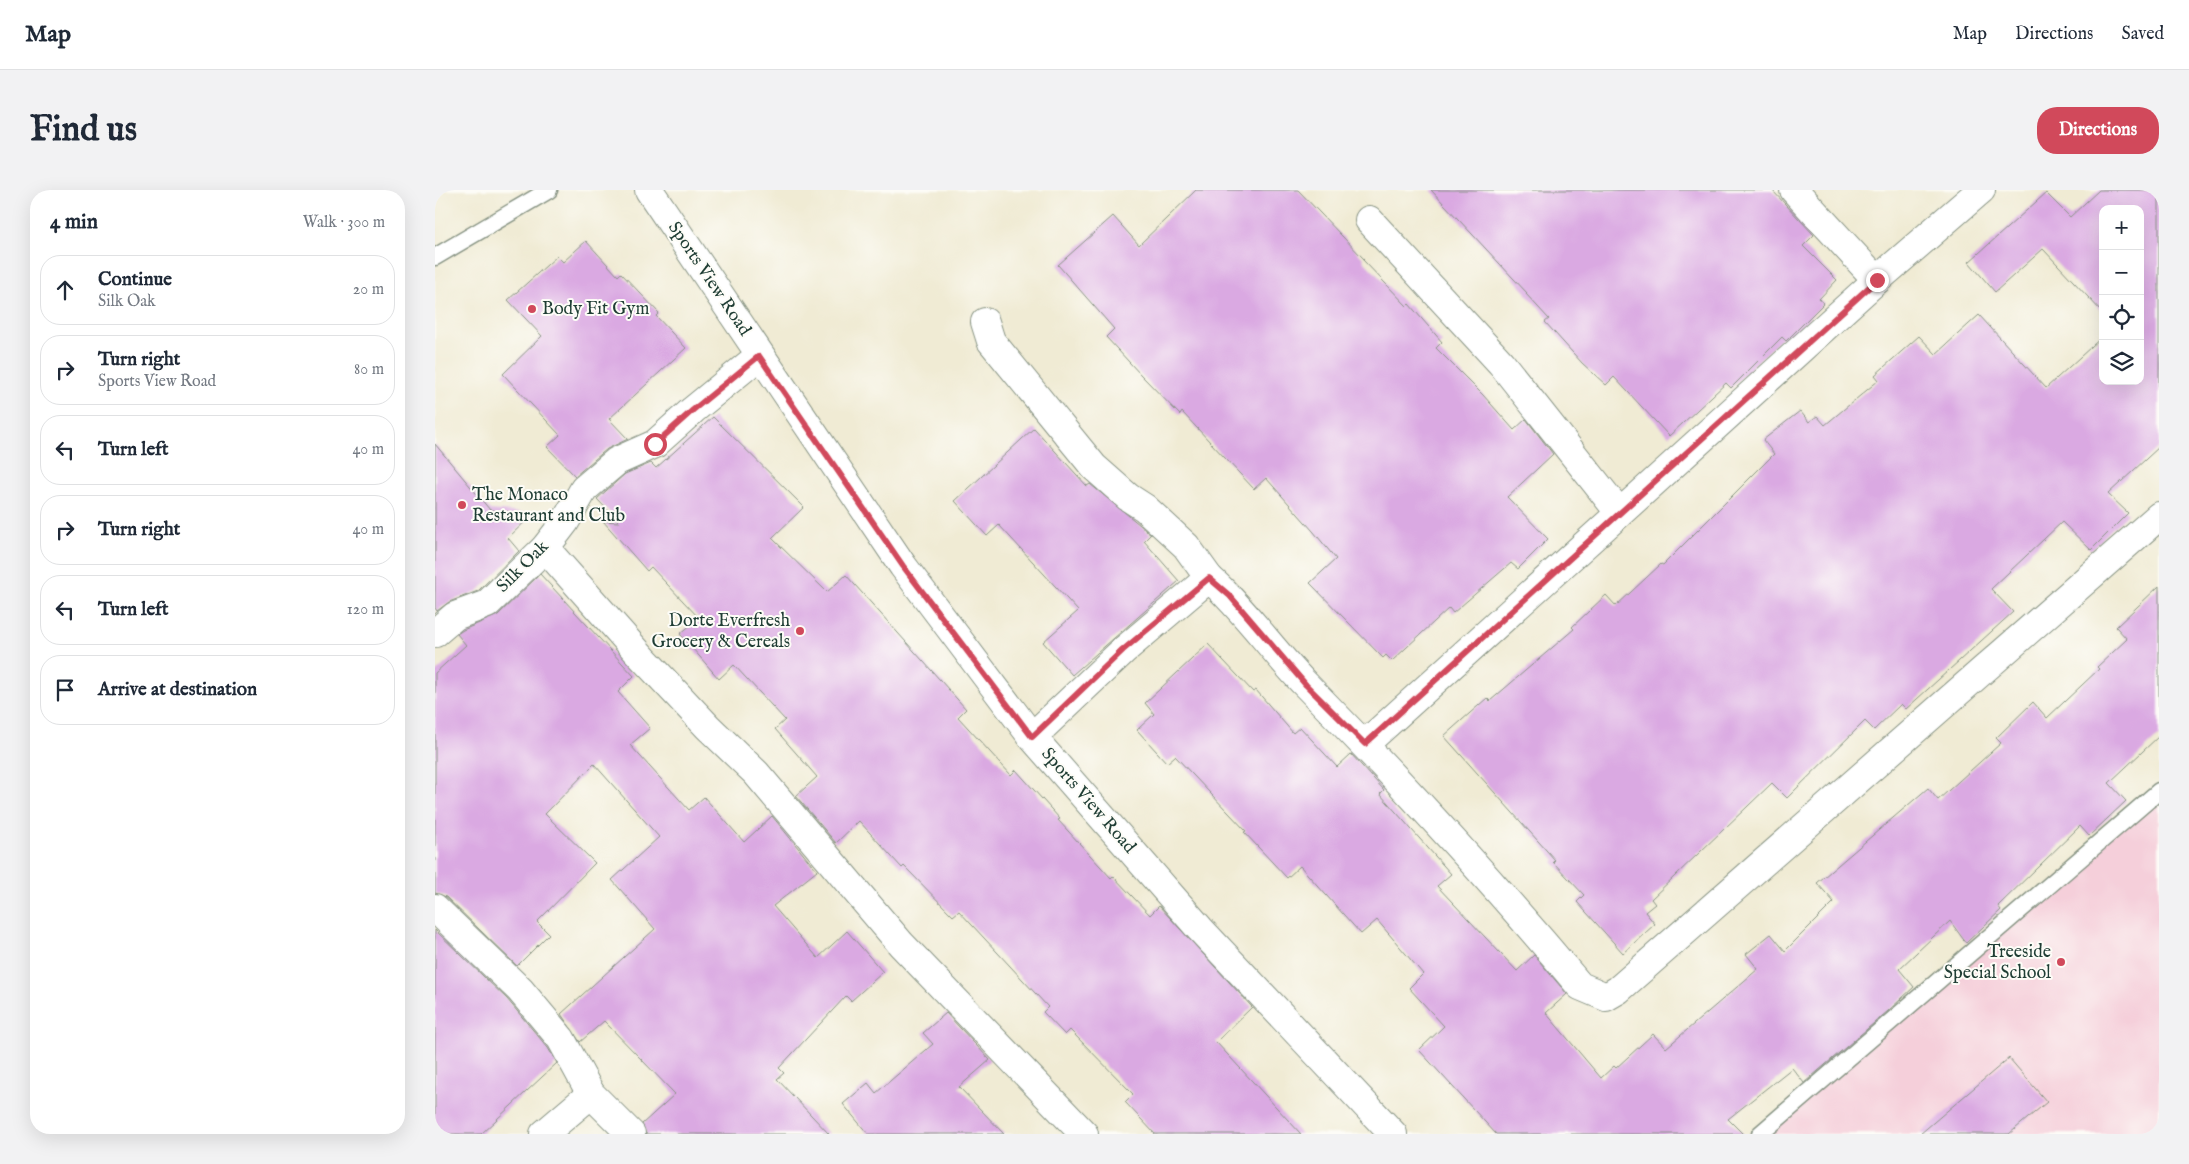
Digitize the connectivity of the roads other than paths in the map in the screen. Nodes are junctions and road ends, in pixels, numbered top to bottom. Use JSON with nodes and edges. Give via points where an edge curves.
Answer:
{"nodes":[{"id":1,"x":549,"y":190,"type":"edge"},
{"id":2,"x":649,"y":190,"type":"edge"},
{"id":3,"x":1794,"y":190,"type":"edge"},
{"id":4,"x":1981,"y":190,"type":"edge"},
{"id":5,"x":1369,"y":220,"type":"dead end"},
{"id":6,"x":435,"y":257,"type":"edge"},
{"id":7,"x":1877,"y":280,"type":"junction"},
{"id":8,"x":985,"y":322,"type":"dead end"},
{"id":9,"x":759,"y":356,"type":"junction"},
{"id":10,"x":1619,"y":512,"type":"junction"},
{"id":11,"x":2159,"y":516,"type":"edge"},
{"id":12,"x":545,"y":548,"type":"junction"},
{"id":13,"x":1209,"y":578,"type":"junction"},
{"id":14,"x":435,"y":633,"type":"edge"},
{"id":15,"x":1032,"y":737,"type":"junction"},
{"id":16,"x":1365,"y":744,"type":"junction"},
{"id":17,"x":2159,"y":791,"type":"edge"},
{"id":18,"x":435,"y":908,"type":"edge"},
{"id":19,"x":591,"y":1094,"type":"junction"},
{"id":20,"x":544,"y":1134,"type":"edge"},
{"id":21,"x":631,"y":1134,"type":"edge"},
{"id":22,"x":1084,"y":1134,"type":"edge"},
{"id":23,"x":1393,"y":1134,"type":"edge"},
{"id":24,"x":1760,"y":1134,"type":"edge"}],
"edges":[{"from":1,"to":6,"type":"lane"},
{"from":2,"to":9,"type":"street","name":"Sports View Road"},
{"from":3,"to":7,"type":"street"},
{"from":4,"to":7,"type":"street"},
{"from":5,"to":10,"type":"street","via":[[1501,363]]},
{"from":7,"to":10,"type":"street"},
{"from":8,"to":13,"type":"street","via":[[991,341],[1094,467],[1186,546]]},
{"from":9,"to":12,"type":"street","name":"Silk Oak","via":[[655,444],[617,461],[584,489]]},
{"from":9,"to":15,"type":"street","name":"Sports View Road","via":[[903,566]]},
{"from":10,"to":16,"type":"street"},
{"from":11,"to":16,"type":"street","via":[[1618,990],[1606,997],[1580,986]]},
{"from":12,"to":14,"type":"street","name":"Silk Oak","via":[[487,604],[455,616]]},
{"from":12,"to":22,"type":"street","via":[[647,663],[756,773],[901,944]]},
{"from":13,"to":15,"type":"street","via":[[1123,650]]},
{"from":13,"to":16,"type":"street","via":[[1230,596],[1306,685]]},
{"from":15,"to":23,"type":"street","name":"Sports View Road","via":[[1200,929]]},
{"from":17,"to":24,"type":"lane"},
{"from":18,"to":19,"type":"street","via":[[520,990],[561,1039]]},
{"from":19,"to":20,"type":"street"},
{"from":19,"to":21,"type":"street"}]}
